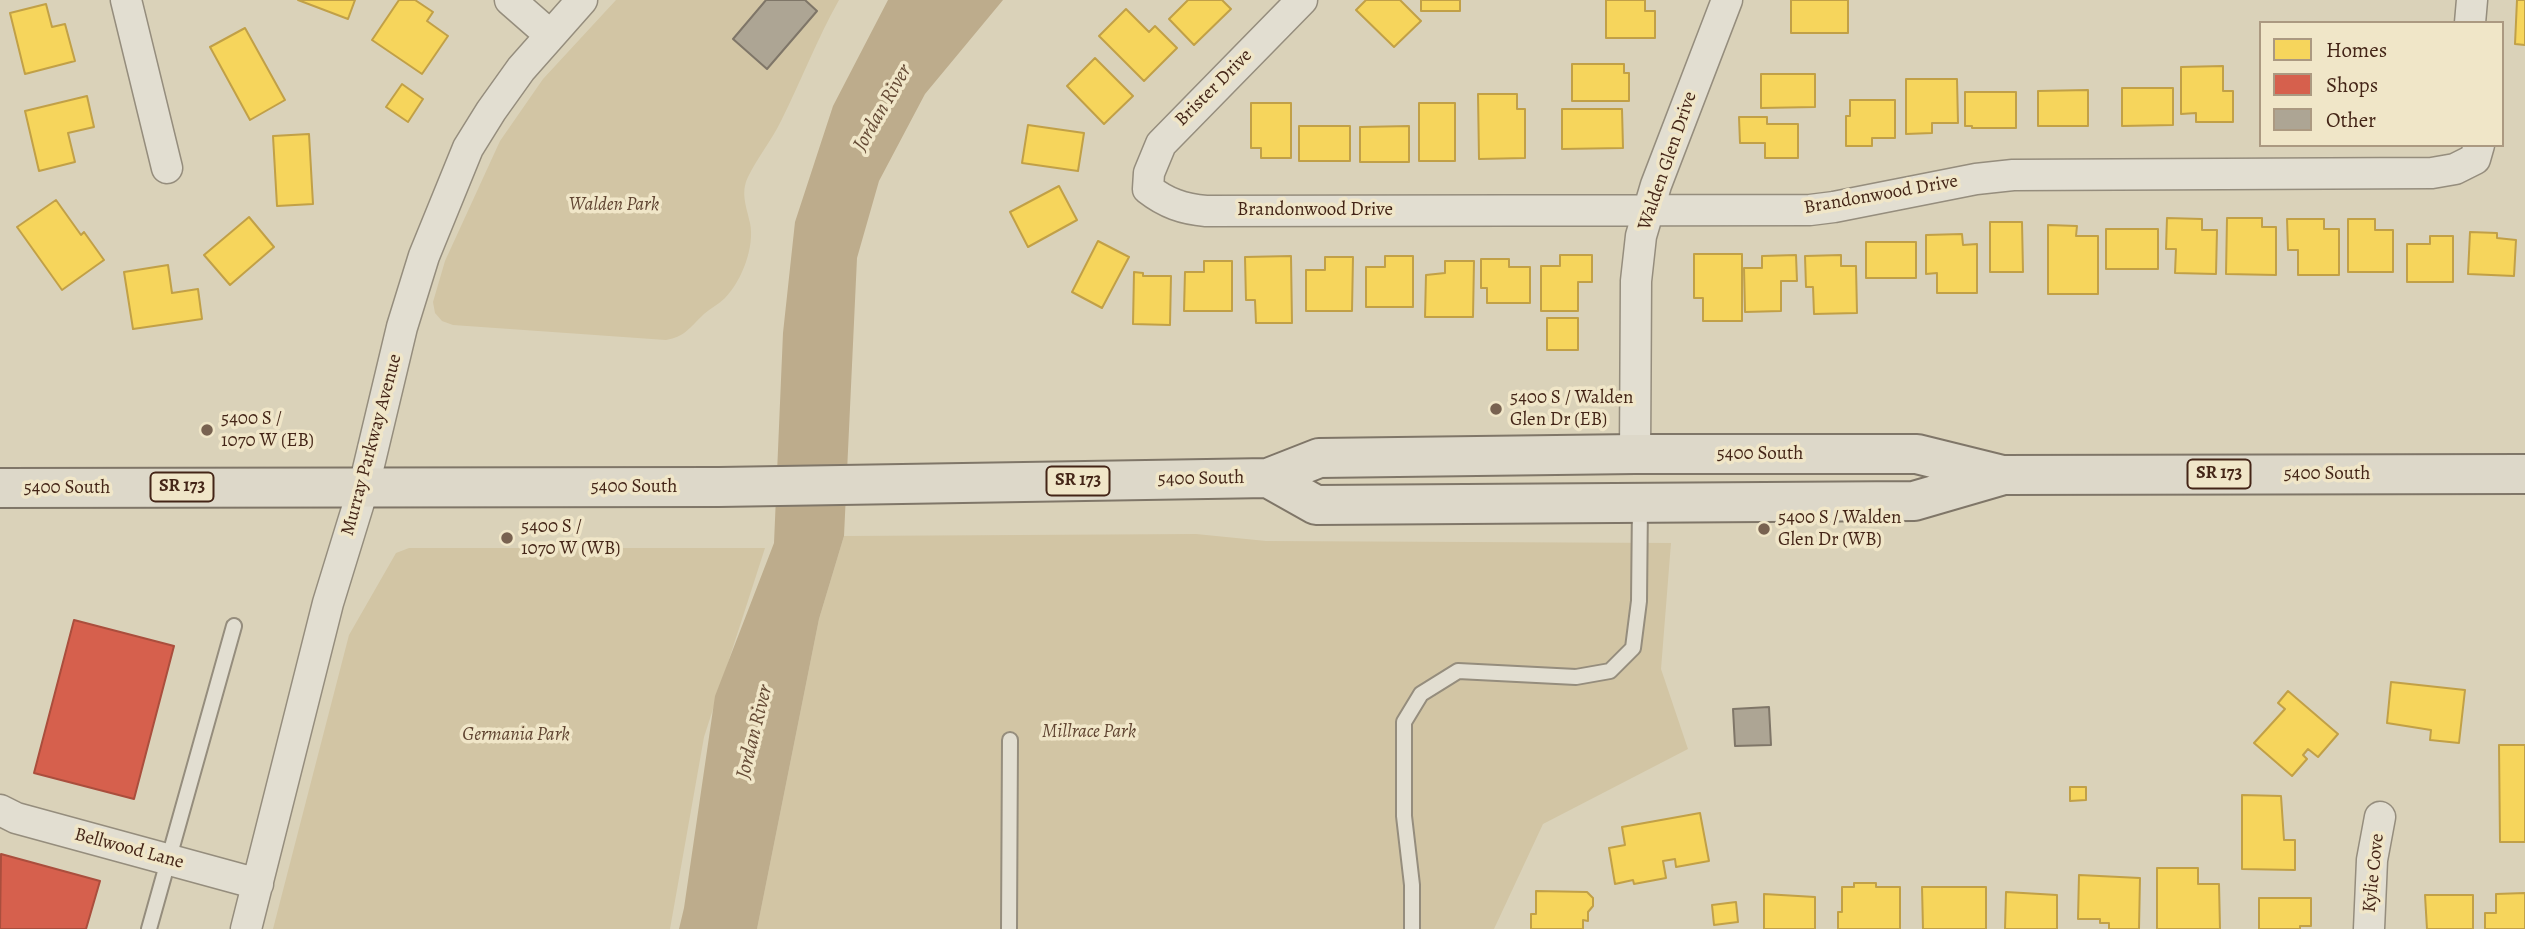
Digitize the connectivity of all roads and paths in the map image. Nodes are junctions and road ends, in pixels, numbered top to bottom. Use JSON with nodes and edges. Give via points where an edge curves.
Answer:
{"nodes":[{"id":1,"x":126,"y":0,"type":"edge"},
{"id":2,"x":510,"y":0,"type":"edge"},
{"id":3,"x":582,"y":0,"type":"edge"},
{"id":4,"x":1302,"y":0,"type":"edge"},
{"id":5,"x":1727,"y":0,"type":"edge"},
{"id":6,"x":2472,"y":0,"type":"edge"},
{"id":7,"x":2470,"y":21,"type":"edge"},
{"id":8,"x":550,"y":35,"type":"junction"},
{"id":9,"x":2478,"y":147,"type":"edge"},
{"id":10,"x":167,"y":169,"type":"dead end"},
{"id":11,"x":1148,"y":189,"type":"joint"},
{"id":12,"x":1648,"y":210,"type":"junction"},
{"id":13,"x":1635,"y":454,"type":"junction"},
{"id":14,"x":2525,"y":474,"type":"edge"},
{"id":15,"x":2002,"y":475,"type":"junction"},
{"id":16,"x":1268,"y":478,"type":"junction"},
{"id":17,"x":364,"y":486,"type":"junction"},
{"id":18,"x":0,"y":488,"type":"edge"},
{"id":19,"x":1640,"y":504,"type":"junction"},
{"id":20,"x":234,"y":626,"type":"dead end"},
{"id":21,"x":1010,"y":740,"type":"dead end"},
{"id":22,"x":0,"y":810,"type":"edge"},
{"id":23,"x":2380,"y":817,"type":"dead end"},
{"id":24,"x":168,"y":860,"type":"junction"},
{"id":25,"x":258,"y":884,"type":"junction"},
{"id":26,"x":149,"y":929,"type":"edge"},
{"id":27,"x":246,"y":929,"type":"edge"},
{"id":28,"x":1009,"y":929,"type":"edge"},
{"id":29,"x":1412,"y":929,"type":"edge"},
{"id":30,"x":2369,"y":929,"type":"edge"}],
"edges":[{"from":1,"to":10,"type":"street"},
{"from":2,"to":8,"type":"street"},
{"from":3,"to":8,"type":"street","name":"Murray Parkway Avenue"},
{"from":4,"to":11,"type":"street","name":"Brister Drive","via":[[1171,132],[1153,158]]},
{"from":5,"to":12,"type":"street","name":"Walden Glen Drive"},
{"from":6,"to":7,"type":"street"},
{"from":8,"to":17,"type":"street","name":"Murray Parkway Avenue","via":[[491,111],[450,190],[402,327]]},
{"from":9,"to":12,"type":"street","name":"Brandonwood Drive","via":[[2475,159],[2466,165],[2432,173],[2040,173],[1976,179],[1822,209]]},
{"from":11,"to":12,"type":"street","name":"Brandonwood Drive","via":[[1175,205],[1206,211]]},
{"from":12,"to":13,"type":"street","name":"Walden Glen Drive","via":[[1636,281]]},
{"from":13,"to":15,"type":"main road","name":"5400 South","number":"SR 173","via":[[1917,454]]},
{"from":13,"to":16,"type":"main road","name":"5400 South","number":"SR 173","via":[[1319,458]]},
{"from":14,"to":15,"type":"main road","name":"5400 South","number":"SR 173"},
{"from":15,"to":19,"type":"main road","name":"5400 South","number":"SR 173","via":[[1914,501]]},
{"from":16,"to":17,"type":"main road","name":"5400 South","number":"SR 173","via":[[719,487]]},
{"from":16,"to":19,"type":"main road","name":"5400 South","number":"SR 173","via":[[1316,505]]},
{"from":17,"to":18,"type":"main road","name":"5400 South","number":"SR 173"},
{"from":17,"to":25,"type":"street","name":"Murray Parkway Avenue","via":[[328,603]]},
{"from":19,"to":29,"type":"lane","via":[[1639,601],[1633,648],[1610,671],[1576,677],[1458,671],[1421,694],[1404,722],[1404,816]]},
{"from":20,"to":24,"type":"lane"},
{"from":21,"to":28,"type":"lane"},
{"from":22,"to":24,"type":"street","name":"Bellwood Lane"},
{"from":23,"to":30,"type":"street","name":"Kylie Cove","via":[[2372,860]]},
{"from":24,"to":25,"type":"street","name":"Bellwood Lane"},
{"from":24,"to":26,"type":"lane"},
{"from":25,"to":27,"type":"street","name":"Murray Parkway Avenue"}]}
